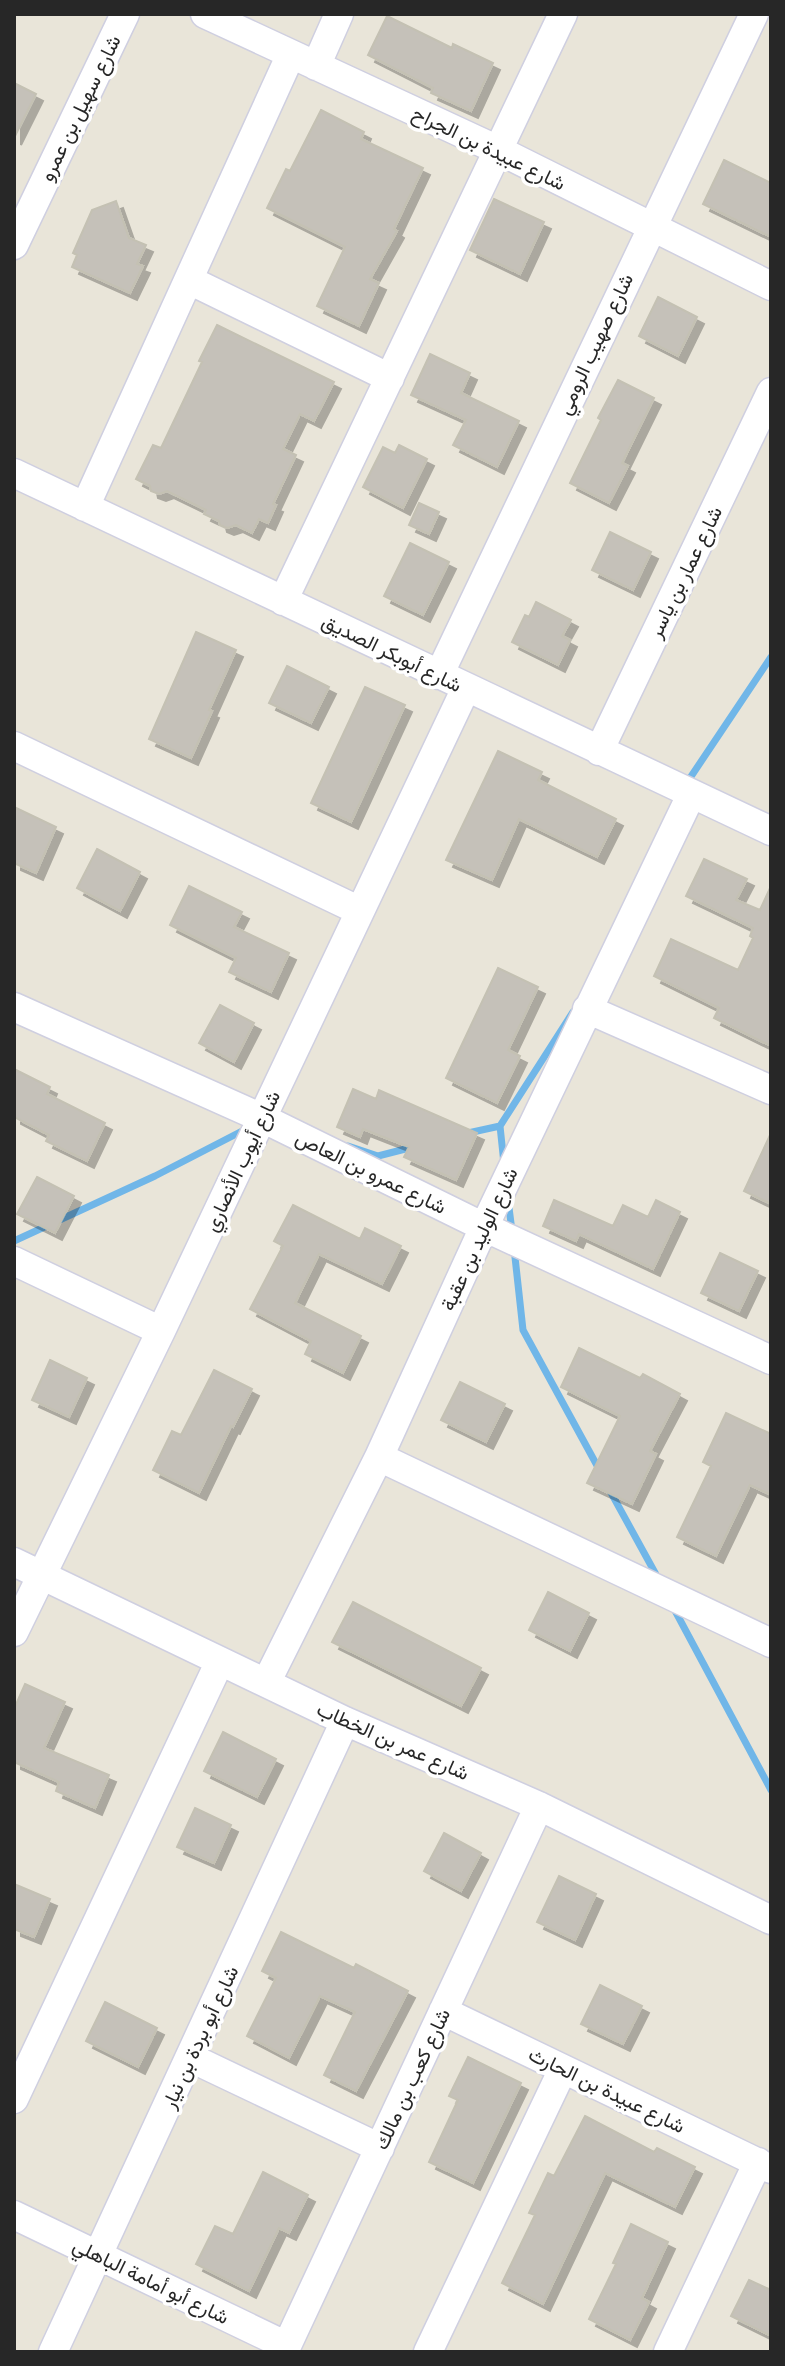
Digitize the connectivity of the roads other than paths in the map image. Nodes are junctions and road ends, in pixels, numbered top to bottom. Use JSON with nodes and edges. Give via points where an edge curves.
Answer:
{"nodes":[{"id":1,"x":125,"y":14,"type":"edge"},
{"id":2,"x":205,"y":14,"type":"edge"},
{"id":3,"x":339,"y":14,"type":"edge"},
{"id":4,"x":563,"y":14,"type":"edge"},
{"id":5,"x":754,"y":14,"type":"edge"},
{"id":6,"x":304,"y":60,"type":"junction"},
{"id":7,"x":498,"y":150,"type":"junction"},
{"id":8,"x":650,"y":228,"type":"junction"},
{"id":9,"x":14,"y":245,"type":"edge"},
{"id":10,"x":189,"y":280,"type":"junction"},
{"id":11,"x":771,"y":286,"type":"edge"},
{"id":12,"x":390,"y":378,"type":"junction"},
{"id":13,"x":771,"y":392,"type":"edge"},
{"id":14,"x":14,"y":473,"type":"edge"},
{"id":15,"x":85,"y":507,"type":"junction"},
{"id":16,"x":283,"y":601,"type":"junction"},
{"id":17,"x":439,"y":675,"type":"junction"},
{"id":18,"x":466,"y":688,"type":"junction"},
{"id":19,"x":14,"y":746,"type":"edge"},
{"id":20,"x":599,"y":751,"type":"junction"},
{"id":21,"x":691,"y":795,"type":"junction"},
{"id":22,"x":771,"y":831,"type":"edge"},
{"id":23,"x":360,"y":911,"type":"junction"},
{"id":24,"x":14,"y":1007,"type":"edge"},
{"id":25,"x":587,"y":1009,"type":"junction"},
{"id":26,"x":771,"y":1090,"type":"edge"},
{"id":27,"x":262,"y":1118,"type":"junction"},
{"id":28,"x":484,"y":1227,"type":"junction"},
{"id":29,"x":14,"y":1261,"type":"edge"},
{"id":30,"x":161,"y":1331,"type":"junction"},
{"id":31,"x":771,"y":1360,"type":"edge"},
{"id":32,"x":379,"y":1457,"type":"junction"},
{"id":33,"x":14,"y":1562,"type":"edge"},
{"id":34,"x":41,"y":1575,"type":"junction"},
{"id":35,"x":14,"y":1632,"type":"edge"},
{"id":36,"x":771,"y":1643,"type":"edge"},
{"id":37,"x":220,"y":1661,"type":"junction"},
{"id":38,"x":266,"y":1683,"type":"junction"},
{"id":39,"x":345,"y":1721,"type":"junction"},
{"id":40,"x":539,"y":1806,"type":"junction"},
{"id":41,"x":771,"y":1918,"type":"edge"},
{"id":42,"x":443,"y":2011,"type":"junction"},
{"id":43,"x":191,"y":2058,"type":"junction"},
{"id":44,"x":563,"y":2069,"type":"junction"},
{"id":45,"x":14,"y":2099,"type":"edge"},
{"id":46,"x":380,"y":2148,"type":"junction"},
{"id":47,"x":764,"y":2166,"type":"edge"},
{"id":48,"x":14,"y":2215,"type":"edge"},
{"id":49,"x":99,"y":2256,"type":"junction"},
{"id":50,"x":286,"y":2349,"type":"edge"},
{"id":51,"x":434,"y":2350,"type":"edge"},
{"id":52,"x":53,"y":2352,"type":"edge"},
{"id":53,"x":668,"y":2352,"type":"edge"}],
"edges":[{"from":1,"to":9,"type":"street","name":"شارع سهيل بن عمرو"},
{"from":2,"to":6,"type":"street","name":"شارع عبيدة بن الجراح"},
{"from":3,"to":6,"type":"street"},
{"from":4,"to":7,"type":"street"},
{"from":5,"to":8,"type":"street","name":"شارع صهيب الرومي"},
{"from":6,"to":7,"type":"street","name":"شارع عبيدة بن الجراح"},
{"from":6,"to":10,"type":"street"},
{"from":7,"to":8,"type":"street","name":"شارع عبيدة بن الجراح"},
{"from":7,"to":12,"type":"street"},
{"from":8,"to":11,"type":"street","name":"شارع عبيدة بن الجراح"},
{"from":8,"to":17,"type":"street","name":"شارع صهيب الرومي"},
{"from":10,"to":12,"type":"street"},
{"from":10,"to":15,"type":"street"},
{"from":12,"to":16,"type":"street"},
{"from":13,"to":20,"type":"street","name":"شارع عمار بن ياسر"},
{"from":14,"to":15,"type":"street","name":"شارع أبوبكر الصديق"},
{"from":15,"to":16,"type":"street","name":"شارع أبوبكر الصديق"},
{"from":16,"to":17,"type":"street","name":"شارع أبوبكر الصديق"},
{"from":17,"to":18,"type":"street","name":"شارع أبوبكر الصديق"},
{"from":18,"to":20,"type":"street","name":"شارع أبوبكر الصديق"},
{"from":18,"to":23,"type":"street","name":"شارع أيوب الأنصاري"},
{"from":19,"to":23,"type":"street"},
{"from":20,"to":21,"type":"street","name":"شارع أبوبكر الصديق"},
{"from":21,"to":22,"type":"street","name":"شارع أبوبكر الصديق"},
{"from":21,"to":25,"type":"street","name":"شارع الوليد بن عقبة"},
{"from":23,"to":27,"type":"street","name":"شارع أيوب الأنصاري"},
{"from":24,"to":27,"type":"street","name":"شارع عمرو بن العاص"},
{"from":25,"to":26,"type":"street"},
{"from":25,"to":28,"type":"street","name":"شارع الوليد بن عقبة"},
{"from":27,"to":28,"type":"street","name":"شارع عمرو بن العاص"},
{"from":27,"to":30,"type":"street","name":"شارع أيوب الأنصاري"},
{"from":28,"to":31,"type":"street","name":"شارع عمرو بن العاص"},
{"from":28,"to":32,"type":"street","name":"شارع الوليد بن عقبة"},
{"from":29,"to":30,"type":"street"},
{"from":30,"to":34,"type":"street","name":"شارع أيوب الأنصاري"},
{"from":32,"to":36,"type":"street"},
{"from":32,"to":38,"type":"street","name":"شارع الوليد بن عقبة"},
{"from":33,"to":34,"type":"street","name":"شارع عمر بن الخطاب"},
{"from":34,"to":35,"type":"street","name":"شارع أيوب الأنصاري"},
{"from":34,"to":37,"type":"street","name":"شارع عمر بن الخطاب"},
{"from":37,"to":38,"type":"street","name":"شارع عمر بن الخطاب"},
{"from":37,"to":45,"type":"street"},
{"from":38,"to":39,"type":"street","name":"شارع عمر بن الخطاب"},
{"from":39,"to":40,"type":"street","name":"شارع عمر بن الخطاب"},
{"from":39,"to":43,"type":"street","name":"شارع أبو بردة بن نيار"},
{"from":40,"to":41,"type":"street","name":"شارع عمر بن الخطاب"},
{"from":40,"to":42,"type":"street","name":"شارع كعب بن مالك"},
{"from":42,"to":44,"type":"street","name":"شارع عبيدة بن الحارث"},
{"from":42,"to":46,"type":"street","name":"شارع كعب بن مالك"},
{"from":43,"to":46,"type":"street"},
{"from":43,"to":49,"type":"street","name":"شارع أبو بردة بن نيار"},
{"from":44,"to":47,"type":"street","name":"شارع عبيدة بن الحارث"},
{"from":44,"to":51,"type":"street"},
{"from":46,"to":50,"type":"street","name":"شارع كعب بن مالك"},
{"from":47,"to":53,"type":"street"},
{"from":48,"to":49,"type":"street","name":"شارع أبو أمامة الباهلي"},
{"from":49,"to":50,"type":"street","name":"شارع أبو أمامة الباهلي"},
{"from":49,"to":52,"type":"street","name":"شارع أبو بردة بن نيار"}]}
